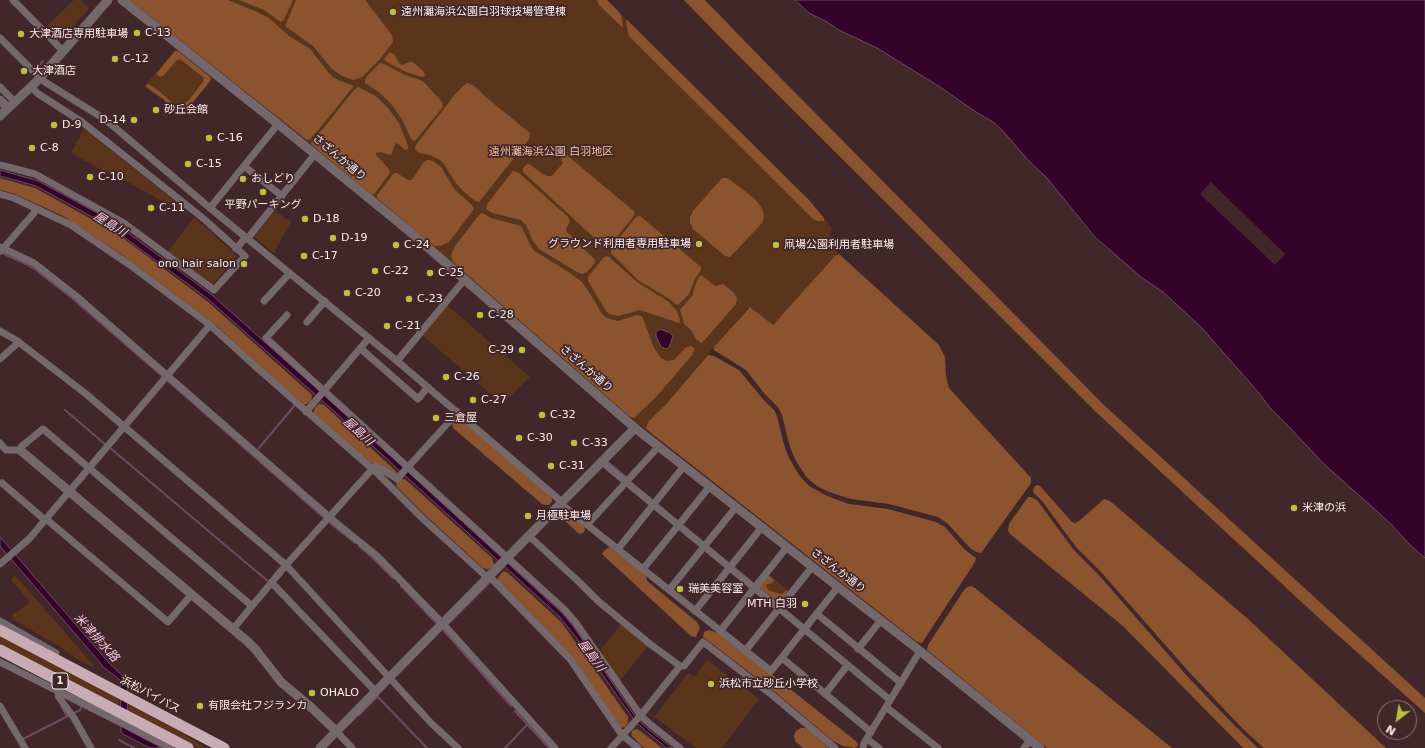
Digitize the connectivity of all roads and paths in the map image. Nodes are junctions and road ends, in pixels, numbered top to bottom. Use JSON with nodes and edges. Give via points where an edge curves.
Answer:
{"nodes":[{"id":1,"x":13,"y":0,"type":"edge"},
{"id":2,"x":108,"y":0,"type":"edge"},
{"id":3,"x":122,"y":0,"type":"edge"},
{"id":4,"x":0,"y":38,"type":"edge"},
{"id":5,"x":63,"y":51,"type":"junction"},
{"id":6,"x":41,"y":78,"type":"junction"},
{"id":7,"x":0,"y":87,"type":"edge"},
{"id":8,"x":32,"y":87,"type":"junction"},
{"id":9,"x":0,"y":100,"type":"edge"},
{"id":10,"x":12,"y":105,"type":"junction"},
{"id":11,"x":0,"y":116,"type":"edge"},
{"id":12,"x":278,"y":124,"type":"junction"},
{"id":13,"x":315,"y":154,"type":"junction"},
{"id":14,"x":0,"y":165,"type":"edge"},
{"id":15,"x":244,"y":166,"type":"junction"},
{"id":16,"x":0,"y":194,"type":"edge"},
{"id":17,"x":282,"y":196,"type":"junction"},
{"id":18,"x":35,"y":209,"type":"junction"},
{"id":19,"x":211,"y":209,"type":"junction"},
{"id":20,"x":204,"y":220,"type":"junction"},
{"id":21,"x":247,"y":237,"type":"junction"},
{"id":22,"x":1,"y":249,"type":"edge"},
{"id":23,"x":236,"y":249,"type":"junction"},
{"id":24,"x":290,"y":273,"type":"junction"},
{"id":25,"x":465,"y":279,"type":"junction"},
{"id":26,"x":264,"y":301,"type":"dead end"},
{"id":27,"x":325,"y":301,"type":"junction"},
{"id":28,"x":287,"y":314,"type":"dead end"},
{"id":29,"x":307,"y":322,"type":"dead end"},
{"id":30,"x":210,"y":325,"type":"junction"},
{"id":31,"x":0,"y":331,"type":"edge"},
{"id":32,"x":369,"y":338,"type":"junction"},
{"id":33,"x":19,"y":342,"type":"junction"},
{"id":34,"x":360,"y":348,"type":"junction"},
{"id":35,"x":0,"y":359,"type":"edge"},
{"id":36,"x":397,"y":361,"type":"junction"},
{"id":37,"x":168,"y":375,"type":"junction"},
{"id":38,"x":428,"y":387,"type":"junction"},
{"id":39,"x":324,"y":391,"type":"junction"},
{"id":40,"x":306,"y":412,"type":"junction"},
{"id":41,"x":458,"y":412,"type":"junction"},
{"id":42,"x":124,"y":426,"type":"junction"},
{"id":43,"x":635,"y":428,"type":"junction"},
{"id":44,"x":0,"y":443,"type":"edge"},
{"id":45,"x":659,"y":446,"type":"junction"},
{"id":46,"x":20,"y":450,"type":"junction"},
{"id":47,"x":602,"y":462,"type":"junction"},
{"id":48,"x":684,"y":466,"type":"junction"},
{"id":49,"x":89,"y":468,"type":"junction"},
{"id":50,"x":408,"y":468,"type":"junction"},
{"id":51,"x":372,"y":470,"type":"junction"},
{"id":52,"x":626,"y":482,"type":"junction"},
{"id":53,"x":2,"y":483,"type":"dead end"},
{"id":54,"x":710,"y":486,"type":"junction"},
{"id":55,"x":69,"y":492,"type":"junction"},
{"id":56,"x":562,"y":503,"type":"junction"},
{"id":57,"x":654,"y":505,"type":"junction"},
{"id":58,"x":736,"y":507,"type":"junction"},
{"id":59,"x":329,"y":517,"type":"junction"},
{"id":60,"x":46,"y":520,"type":"junction"},
{"id":61,"x":587,"y":525,"type":"junction"},
{"id":62,"x":678,"y":526,"type":"junction"},
{"id":63,"x":762,"y":527,"type":"junction"},
{"id":64,"x":529,"y":536,"type":"junction"},
{"id":65,"x":704,"y":547,"type":"junction"},
{"id":66,"x":787,"y":547,"type":"junction"},
{"id":67,"x":618,"y":549,"type":"junction"},
{"id":68,"x":505,"y":561,"type":"junction"},
{"id":69,"x":0,"y":564,"type":"edge"},
{"id":70,"x":286,"y":566,"type":"junction"},
{"id":71,"x":812,"y":567,"type":"junction"},
{"id":72,"x":729,"y":568,"type":"junction"},
{"id":73,"x":643,"y":569,"type":"junction"},
{"id":74,"x":489,"y":578,"type":"junction"},
{"id":75,"x":272,"y":583,"type":"junction"},
{"id":76,"x":838,"y":587,"type":"junction"},
{"id":77,"x":754,"y":589,"type":"junction"},
{"id":78,"x":670,"y":590,"type":"junction"},
{"id":79,"x":192,"y":594,"type":"junction"},
{"id":80,"x":252,"y":606,"type":"junction"},
{"id":81,"x":779,"y":609,"type":"junction"},
{"id":82,"x":695,"y":611,"type":"junction"},
{"id":83,"x":817,"y":614,"type":"junction"},
{"id":84,"x":881,"y":620,"type":"junction"},
{"id":85,"x":0,"y":621,"type":"edge"},
{"id":86,"x":443,"y":624,"type":"junction"},
{"id":87,"x":232,"y":629,"type":"junction"},
{"id":88,"x":0,"y":630,"type":"edge"},
{"id":89,"x":721,"y":630,"type":"junction"},
{"id":90,"x":804,"y":630,"type":"junction"},
{"id":91,"x":858,"y":649,"type":"junction"},
{"id":92,"x":0,"y":650,"type":"edge"},
{"id":93,"x":746,"y":650,"type":"junction"},
{"id":94,"x":920,"y":651,"type":"junction"},
{"id":95,"x":54,"y":658,"type":"junction"},
{"id":96,"x":782,"y":658,"type":"junction"},
{"id":97,"x":0,"y":662,"type":"edge"},
{"id":98,"x":680,"y":666,"type":"junction"},
{"id":99,"x":847,"y":666,"type":"junction"},
{"id":100,"x":390,"y":677,"type":"junction"},
{"id":101,"x":901,"y":683,"type":"junction"},
{"id":102,"x":60,"y":692,"type":"junction"},
{"id":103,"x":376,"y":692,"type":"junction"},
{"id":104,"x":825,"y":694,"type":"junction"},
{"id":105,"x":890,"y":700,"type":"junction"},
{"id":106,"x":0,"y":706,"type":"edge"},
{"id":107,"x":886,"y":707,"type":"junction"},
{"id":108,"x":640,"y":716,"type":"junction"},
{"id":109,"x":124,"y":719,"type":"junction"},
{"id":110,"x":172,"y":721,"type":"junction"},
{"id":111,"x":336,"y":731,"type":"junction"},
{"id":112,"x":871,"y":732,"type":"junction"},
{"id":113,"x":623,"y":736,"type":"junction"},
{"id":114,"x":867,"y":740,"type":"junction"},
{"id":115,"x":1030,"y":740,"type":"junction"},
{"id":116,"x":25,"y":748,"type":"edge"},
{"id":117,"x":91,"y":748,"type":"edge"},
{"id":118,"x":171,"y":748,"type":"edge"},
{"id":119,"x":188,"y":748,"type":"edge"},
{"id":120,"x":208,"y":748,"type":"edge"},
{"id":121,"x":224,"y":748,"type":"edge"},
{"id":122,"x":320,"y":748,"type":"edge"},
{"id":123,"x":352,"y":748,"type":"edge"},
{"id":124,"x":458,"y":748,"type":"edge"},
{"id":125,"x":555,"y":748,"type":"edge"},
{"id":126,"x":610,"y":748,"type":"edge"},
{"id":127,"x":638,"y":748,"type":"edge"},
{"id":128,"x":680,"y":748,"type":"edge"},
{"id":129,"x":835,"y":748,"type":"edge"},
{"id":130,"x":863,"y":748,"type":"edge"},
{"id":131,"x":879,"y":748,"type":"edge"},
{"id":132,"x":938,"y":748,"type":"edge"},
{"id":133,"x":1024,"y":748,"type":"edge"},
{"id":134,"x":1040,"y":748,"type":"edge"}],
"edges":[{"from":1,"to":5,"type":"street"},
{"from":2,"to":5,"type":"street"},
{"from":3,"to":12,"type":"street","name":"さざんか通り"},
{"from":4,"to":6,"type":"street"},
{"from":5,"to":6,"type":"street"},
{"from":6,"to":8,"type":"street"},
{"from":6,"to":19,"type":"street","via":[[106,120]]},
{"from":7,"to":10,"type":"street"},
{"from":8,"to":10,"type":"street"},
{"from":8,"to":20,"type":"street","via":[[37,93],[82,122]]},
{"from":9,"to":10,"type":"street"},
{"from":10,"to":11,"type":"street"},
{"from":12,"to":13,"type":"street","name":"さざんか通り"},
{"from":12,"to":15,"type":"street"},
{"from":13,"to":17,"type":"street"},
{"from":13,"to":25,"type":"street","name":"さざんか通り"},
{"from":14,"to":23,"type":"street","via":[[35,174],[124,222],[214,290],[244,256]]},
{"from":15,"to":17,"type":"street"},
{"from":15,"to":19,"type":"street"},
{"from":16,"to":18,"type":"street"},
{"from":17,"to":21,"type":"street"},
{"from":18,"to":22,"type":"street"},
{"from":18,"to":30,"type":"street","via":[[66,222],[107,249]]},
{"from":19,"to":20,"type":"street"},
{"from":19,"to":21,"type":"street"},
{"from":20,"to":23,"type":"street"},
{"from":21,"to":23,"type":"street"},
{"from":21,"to":24,"type":"street"},
{"from":22,"to":37,"type":"street","via":[[39,267]]},
{"from":24,"to":26,"type":"street"},
{"from":24,"to":27,"type":"street"},
{"from":25,"to":36,"type":"street"},
{"from":25,"to":43,"type":"street","name":"さざんか通り"},
{"from":27,"to":29,"type":"street"},
{"from":27,"to":32,"type":"street"},
{"from":28,"to":39,"type":"street","via":[[266,338]]},
{"from":30,"to":37,"type":"street"},
{"from":30,"to":40,"type":"street"},
{"from":31,"to":33,"type":"street"},
{"from":32,"to":34,"type":"street"},
{"from":32,"to":36,"type":"street"},
{"from":33,"to":35,"type":"street"},
{"from":33,"to":42,"type":"street"},
{"from":34,"to":38,"type":"street","via":[[418,398]]},
{"from":34,"to":39,"type":"street"},
{"from":36,"to":38,"type":"street"},
{"from":37,"to":42,"type":"street"},
{"from":37,"to":59,"type":"street"},
{"from":38,"to":41,"type":"street"},
{"from":39,"to":40,"type":"street"},
{"from":39,"to":50,"type":"street"},
{"from":40,"to":51,"type":"street"},
{"from":41,"to":50,"type":"street"},
{"from":41,"to":56,"type":"street"},
{"from":42,"to":49,"type":"street"},
{"from":42,"to":70,"type":"street"},
{"from":43,"to":45,"type":"street","name":"さざんか通り"},
{"from":43,"to":47,"type":"street"},
{"from":44,"to":46,"type":"street","via":[[6,450]]},
{"from":45,"to":48,"type":"street","name":"さざんか通り"},
{"from":45,"to":52,"type":"street"},
{"from":46,"to":49,"type":"street","via":[[43,429]]},
{"from":46,"to":55,"type":"street"},
{"from":47,"to":52,"type":"street"},
{"from":47,"to":56,"type":"street"},
{"from":48,"to":54,"type":"street","name":"さざんか通り"},
{"from":48,"to":57,"type":"street"},
{"from":49,"to":55,"type":"street"},
{"from":49,"to":80,"type":"street"},
{"from":50,"to":51,"type":"street","via":[[397,479],[375,466]]},
{"from":50,"to":68,"type":"street"},
{"from":51,"to":59,"type":"street"},
{"from":51,"to":74,"type":"street"},
{"from":52,"to":57,"type":"street"},
{"from":52,"to":61,"type":"street"},
{"from":53,"to":60,"type":"street"},
{"from":54,"to":58,"type":"street","name":"さざんか通り"},
{"from":54,"to":62,"type":"street"},
{"from":55,"to":60,"type":"street"},
{"from":55,"to":79,"type":"street"},
{"from":56,"to":61,"type":"street"},
{"from":56,"to":64,"type":"street"},
{"from":57,"to":62,"type":"street"},
{"from":57,"to":67,"type":"street"},
{"from":58,"to":63,"type":"street","name":"さざんか通り"},
{"from":58,"to":65,"type":"street"},
{"from":59,"to":70,"type":"street"},
{"from":59,"to":86,"type":"street","via":[[383,562]]},
{"from":60,"to":69,"type":"street","via":[[30,539]]},
{"from":60,"to":79,"type":"street","via":[[168,622]]},
{"from":61,"to":67,"type":"street"},
{"from":62,"to":65,"type":"street"},
{"from":62,"to":73,"type":"street"},
{"from":63,"to":66,"type":"street","name":"さざんか通り"},
{"from":63,"to":72,"type":"street"},
{"from":64,"to":68,"type":"street"},
{"from":64,"to":98,"type":"street","via":[[598,601]]},
{"from":65,"to":72,"type":"street"},
{"from":65,"to":78,"type":"street"},
{"from":66,"to":71,"type":"street","name":"さざんか通り"},
{"from":66,"to":77,"type":"street"},
{"from":67,"to":73,"type":"street"},
{"from":68,"to":74,"type":"street"},
{"from":68,"to":108,"type":"street","via":[[571,616]]},
{"from":70,"to":75,"type":"street"},
{"from":70,"to":100,"type":"street"},
{"from":71,"to":76,"type":"street","name":"さざんか通り"},
{"from":71,"to":81,"type":"street"},
{"from":72,"to":77,"type":"street"},
{"from":72,"to":82,"type":"street"},
{"from":73,"to":78,"type":"street"},
{"from":74,"to":86,"type":"street"},
{"from":74,"to":113,"type":"street","via":[[570,659]]},
{"from":75,"to":80,"type":"street"},
{"from":75,"to":103,"type":"street"},
{"from":76,"to":83,"type":"street"},
{"from":76,"to":84,"type":"street","name":"さざんか通り"},
{"from":77,"to":81,"type":"street"},
{"from":77,"to":89,"type":"street"},
{"from":78,"to":82,"type":"street"},
{"from":79,"to":87,"type":"street"},
{"from":80,"to":87,"type":"street"},
{"from":81,"to":90,"type":"street"},
{"from":81,"to":93,"type":"street"},
{"from":82,"to":89,"type":"street"},
{"from":83,"to":90,"type":"street"},
{"from":83,"to":91,"type":"street"},
{"from":84,"to":91,"type":"street"},
{"from":84,"to":94,"type":"street","name":"さざんか通り"},
{"from":85,"to":95,"type":"street","via":[[56,653]]},
{"from":86,"to":100,"type":"street"},
{"from":86,"to":125,"type":"street"},
{"from":87,"to":111,"type":"street","via":[[256,650],[281,682]]},
{"from":88,"to":95,"type":"highway","name":"浜松バイパス","number":"1"},
{"from":89,"to":93,"type":"street"},
{"from":90,"to":96,"type":"street"},
{"from":90,"to":99,"type":"street"},
{"from":91,"to":101,"type":"street"},
{"from":92,"to":109,"type":"highway","number":"1"},
{"from":93,"to":96,"type":"street","via":[[771,671]]},
{"from":94,"to":101,"type":"street"},
{"from":94,"to":115,"type":"street","name":"さざんか通り"},
{"from":95,"to":110,"type":"highway","name":"浜松バイパス","number":"1"},
{"from":96,"to":104,"type":"street"},
{"from":97,"to":102,"type":"street"},
{"from":98,"to":108,"type":"street"},
{"from":98,"to":129,"type":"street","via":[[684,666],[703,642]]},
{"from":99,"to":104,"type":"street"},
{"from":99,"to":105,"type":"street"},
{"from":100,"to":103,"type":"street"},
{"from":100,"to":124,"type":"street"},
{"from":101,"to":105,"type":"street"},
{"from":102,"to":109,"type":"street"},
{"from":102,"to":117,"type":"street","via":[[58,696]]},
{"from":103,"to":111,"type":"street"},
{"from":104,"to":112,"type":"street"},
{"from":105,"to":107,"type":"street"},
{"from":106,"to":116,"type":"street"},
{"from":107,"to":112,"type":"street"},
{"from":107,"to":132,"type":"street"},
{"from":108,"to":113,"type":"street"},
{"from":108,"to":128,"type":"street"},
{"from":109,"to":118,"type":"street"},
{"from":109,"to":119,"type":"highway","number":"1"},
{"from":110,"to":120,"type":"highway"},
{"from":110,"to":121,"type":"highway","name":"浜松バイパス","number":"1"},
{"from":111,"to":122,"type":"street"},
{"from":111,"to":123,"type":"street"},
{"from":112,"to":114,"type":"street"},
{"from":113,"to":126,"type":"street"},
{"from":113,"to":127,"type":"street"},
{"from":114,"to":130,"type":"street"},
{"from":114,"to":131,"type":"street"},
{"from":115,"to":133,"type":"street"},
{"from":115,"to":134,"type":"street","name":"さざんか通り"}]}
